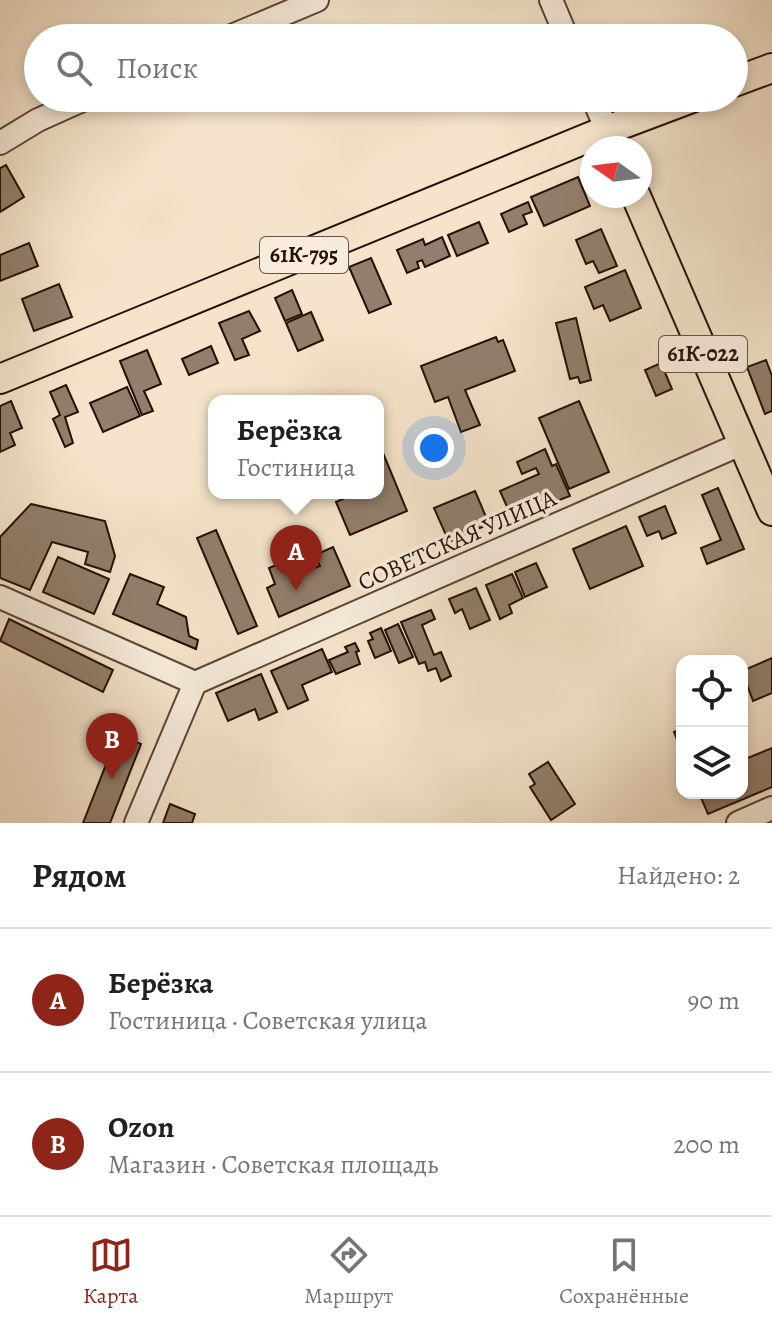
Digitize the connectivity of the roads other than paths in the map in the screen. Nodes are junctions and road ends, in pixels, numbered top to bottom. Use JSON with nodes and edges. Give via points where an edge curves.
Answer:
{"nodes":[{"id":1,"x":317,"y":0,"type":"edge"},
{"id":2,"x":551,"y":0,"type":"edge"},
{"id":3,"x":260,"y":24,"type":"edge"},
{"id":4,"x":561,"y":24,"type":"edge"},
{"id":5,"x":772,"y":68,"type":"edge"},
{"id":6,"x":748,"y":77,"type":"edge"},
{"id":7,"x":56,"y":112,"type":"edge"},
{"id":8,"x":599,"y":112,"type":"edge"},
{"id":9,"x":664,"y":112,"type":"edge"},
{"id":10,"x":610,"y":136,"type":"edge"},
{"id":11,"x":617,"y":136,"type":"edge"},
{"id":12,"x":0,"y":143,"type":"edge"},
{"id":13,"x":580,"y":151,"type":"edge"},
{"id":14,"x":641,"y":208,"type":"edge"},
{"id":15,"x":0,"y":379,"type":"edge"},
{"id":16,"x":741,"y":444,"type":"junction"},
{"id":17,"x":772,"y":511,"type":"edge"},
{"id":18,"x":0,"y":597,"type":"edge"},
{"id":19,"x":195,"y":683,"type":"junction"},
{"id":20,"x":772,"y":808,"type":"edge"},
{"id":21,"x":136,"y":823,"type":"edge"},
{"id":22,"x":738,"y":823,"type":"edge"}],
"edges":[{"from":1,"to":3,"type":"street"},
{"from":2,"to":4,"type":"street"},
{"from":5,"to":6,"type":"main road"},
{"from":7,"to":12,"type":"street"},
{"from":8,"to":10,"type":"street"},
{"from":9,"to":11,"type":"main road","number":"61К-795"},
{"from":13,"to":15,"type":"main road","number":"61К-795"},
{"from":14,"to":16,"type":"main road","number":"61К-022"},
{"from":16,"to":17,"type":"main road","number":"61К-022"},
{"from":16,"to":19,"type":"street","name":"СОВЕТСКАЯ УЛИЦА"},
{"from":18,"to":19,"type":"street"},
{"from":19,"to":21,"type":"street"},
{"from":20,"to":22,"type":"street"}]}
